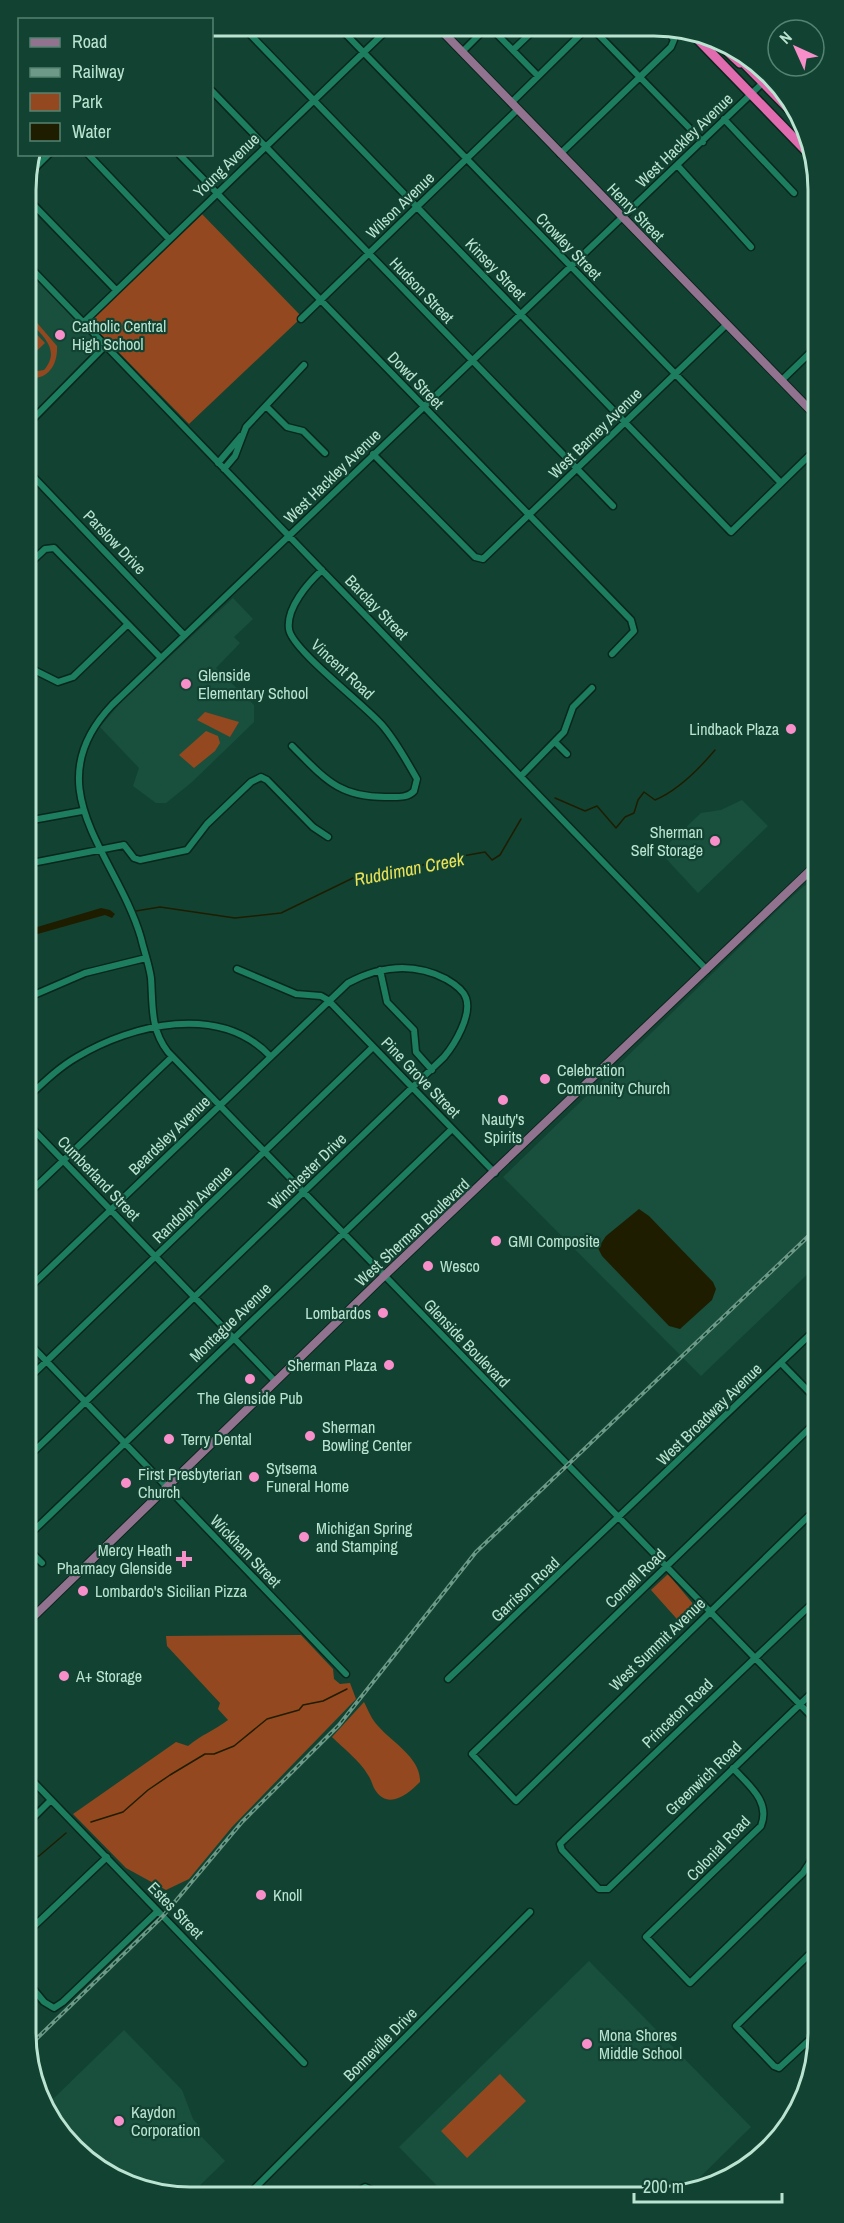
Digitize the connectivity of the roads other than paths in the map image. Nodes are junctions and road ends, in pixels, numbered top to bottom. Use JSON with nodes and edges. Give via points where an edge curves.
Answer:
{"nodes":[{"id":1,"x":252,"y":36,"type":"edge"},
{"id":2,"x":348,"y":36,"type":"edge"},
{"id":3,"x":380,"y":36,"type":"edge"},
{"id":4,"x":447,"y":36,"type":"edge"},
{"id":5,"x":479,"y":36,"type":"edge"},
{"id":6,"x":498,"y":36,"type":"edge"},
{"id":7,"x":528,"y":36,"type":"edge"},
{"id":8,"x":579,"y":36,"type":"edge"},
{"id":9,"x":600,"y":36,"type":"edge"},
{"id":10,"x":673,"y":37,"type":"edge"},
{"id":11,"x":702,"y":44,"type":"edge"},
{"id":12,"x":513,"y":50,"type":"junction"},
{"id":13,"x":363,"y":52,"type":"junction"},
{"id":14,"x":462,"y":52,"type":"junction"},
{"id":15,"x":737,"y":61,"type":"edge"},
{"id":16,"x":756,"y":75,"type":"joint"},
{"id":17,"x":538,"y":76,"type":"junction"},
{"id":18,"x":639,"y":77,"type":"junction"},
{"id":19,"x":764,"y":83,"type":"junction"},
{"id":20,"x":771,"y":91,"type":"edge"},
{"id":21,"x":213,"y":93,"type":"edge"},
{"id":22,"x":750,"y":95,"type":"junction"},
{"id":23,"x":314,"y":100,"type":"junction"},
{"id":24,"x":511,"y":103,"type":"junction"},
{"id":25,"x":760,"y":103,"type":"junction"},
{"id":26,"x":517,"y":110,"type":"junction"},
{"id":27,"x":724,"y":119,"type":"junction"},
{"id":28,"x":798,"y":136,"type":"edge"},
{"id":29,"x":703,"y":142,"type":"junction"},
{"id":30,"x":265,"y":146,"type":"junction"},
{"id":31,"x":801,"y":146,"type":"edge"},
{"id":32,"x":560,"y":154,"type":"junction"},
{"id":33,"x":90,"y":156,"type":"edge"},
{"id":34,"x":181,"y":156,"type":"edge"},
{"id":35,"x":466,"y":160,"type":"junction"},
{"id":36,"x":678,"y":166,"type":"junction"},
{"id":37,"x":216,"y":193,"type":"junction"},
{"id":38,"x":794,"y":193,"type":"dead end"},
{"id":39,"x":36,"y":207,"type":"edge"},
{"id":40,"x":417,"y":207,"type":"junction"},
{"id":41,"x":622,"y":218,"type":"junction"},
{"id":42,"x":169,"y":239,"type":"junction"},
{"id":43,"x":751,"y":247,"type":"dead end"},
{"id":44,"x":368,"y":254,"type":"junction"},
{"id":45,"x":570,"y":267,"type":"junction"},
{"id":46,"x":36,"y":274,"type":"edge"},
{"id":47,"x":116,"y":290,"type":"junction"},
{"id":48,"x":320,"y":300,"type":"junction"},
{"id":49,"x":521,"y":314,"type":"junction"},
{"id":50,"x":301,"y":319,"type":"dead end"},
{"id":51,"x":83,"y":323,"type":"junction"},
{"id":52,"x":726,"y":325,"type":"junction"},
{"id":53,"x":105,"y":346,"type":"junction"},
{"id":54,"x":808,"y":355,"type":"edge"},
{"id":55,"x":472,"y":360,"type":"junction"},
{"id":56,"x":304,"y":365,"type":"dead end"},
{"id":57,"x":675,"y":374,"type":"junction"},
{"id":58,"x":782,"y":380,"type":"junction"},
{"id":59,"x":267,"y":407,"type":"junction"},
{"id":60,"x":424,"y":407,"type":"junction"},
{"id":61,"x":808,"y":408,"type":"edge"},
{"id":62,"x":36,"y":416,"type":"edge"},
{"id":63,"x":626,"y":421,"type":"junction"},
{"id":64,"x":243,"y":433,"type":"junction"},
{"id":65,"x":325,"y":453,"type":"dead end"},
{"id":66,"x":374,"y":454,"type":"junction"},
{"id":67,"x":808,"y":457,"type":"edge"},
{"id":68,"x":219,"y":463,"type":"junction"},
{"id":69,"x":224,"y":469,"type":"junction"},
{"id":70,"x":578,"y":469,"type":"junction"},
{"id":71,"x":36,"y":480,"type":"edge"},
{"id":72,"x":781,"y":483,"type":"junction"},
{"id":73,"x":613,"y":506,"type":"dead end"},
{"id":74,"x":529,"y":515,"type":"junction"},
{"id":75,"x":289,"y":536,"type":"junction"},
{"id":76,"x":36,"y":558,"type":"edge"},
{"id":77,"x":322,"y":570,"type":"junction"},
{"id":78,"x":128,"y":624,"type":"junction"},
{"id":79,"x":184,"y":635,"type":"junction"},
{"id":80,"x":612,"y":654,"type":"dead end"},
{"id":81,"x":161,"y":658,"type":"junction"},
{"id":82,"x":36,"y":671,"type":"edge"},
{"id":83,"x":592,"y":688,"type":"dead end"},
{"id":84,"x":555,"y":742,"type":"junction"},
{"id":85,"x":292,"y":746,"type":"dead end"},
{"id":86,"x":567,"y":754,"type":"dead end"},
{"id":87,"x":521,"y":776,"type":"junction"},
{"id":88,"x":82,"y":811,"type":"junction"},
{"id":89,"x":36,"y":819,"type":"edge"},
{"id":90,"x":328,"y":837,"type":"dead end"},
{"id":91,"x":100,"y":850,"type":"junction"},
{"id":92,"x":36,"y":862,"type":"edge"},
{"id":93,"x":808,"y":873,"type":"edge"},
{"id":94,"x":146,"y":957,"type":"junction"},
{"id":95,"x":237,"y":969,"type":"dead end"},
{"id":96,"x":380,"y":970,"type":"junction"},
{"id":97,"x":707,"y":970,"type":"junction"},
{"id":98,"x":36,"y":994,"type":"edge"},
{"id":99,"x":328,"y":1000,"type":"junction"},
{"id":100,"x":155,"y":1028,"type":"junction"},
{"id":101,"x":373,"y":1047,"type":"junction"},
{"id":102,"x":270,"y":1056,"type":"junction"},
{"id":103,"x":172,"y":1057,"type":"junction"},
{"id":104,"x":432,"y":1070,"type":"junction"},
{"id":105,"x":412,"y":1088,"type":"junction"},
{"id":106,"x":36,"y":1090,"type":"edge"},
{"id":107,"x":219,"y":1105,"type":"junction"},
{"id":108,"x":452,"y":1130,"type":"junction"},
{"id":109,"x":36,"y":1132,"type":"edge"},
{"id":110,"x":263,"y":1153,"type":"junction"},
{"id":111,"x":63,"y":1161,"type":"junction"},
{"id":112,"x":495,"y":1173,"type":"junction"},
{"id":113,"x":36,"y":1186,"type":"edge"},
{"id":114,"x":303,"y":1194,"type":"junction"},
{"id":115,"x":110,"y":1210,"type":"junction"},
{"id":116,"x":342,"y":1234,"type":"junction"},
{"id":117,"x":156,"y":1257,"type":"junction"},
{"id":118,"x":383,"y":1277,"type":"junction"},
{"id":119,"x":36,"y":1281,"type":"edge"},
{"id":120,"x":194,"y":1298,"type":"junction"},
{"id":121,"x":808,"y":1337,"type":"edge"},
{"id":122,"x":234,"y":1338,"type":"junction"},
{"id":123,"x":36,"y":1350,"type":"edge"},
{"id":124,"x":46,"y":1361,"type":"junction"},
{"id":125,"x":782,"y":1363,"type":"junction"},
{"id":126,"x":36,"y":1371,"type":"edge"},
{"id":127,"x":275,"y":1381,"type":"junction"},
{"id":128,"x":808,"y":1390,"type":"edge"},
{"id":129,"x":86,"y":1402,"type":"junction"},
{"id":130,"x":808,"y":1429,"type":"edge"},
{"id":131,"x":124,"y":1442,"type":"junction"},
{"id":132,"x":36,"y":1449,"type":"edge"},
{"id":133,"x":167,"y":1487,"type":"junction"},
{"id":134,"x":620,"y":1518,"type":"junction"},
{"id":135,"x":808,"y":1518,"type":"edge"},
{"id":136,"x":36,"y":1528,"type":"edge"},
{"id":137,"x":36,"y":1557,"type":"edge"},
{"id":138,"x":42,"y":1563,"type":"dead end"},
{"id":139,"x":667,"y":1566,"type":"junction"},
{"id":140,"x":808,"y":1608,"type":"edge"},
{"id":141,"x":710,"y":1612,"type":"junction"},
{"id":142,"x":36,"y":1614,"type":"edge"},
{"id":143,"x":755,"y":1658,"type":"junction"},
{"id":144,"x":346,"y":1674,"type":"dead end"},
{"id":145,"x":448,"y":1679,"type":"dead end"},
{"id":146,"x":808,"y":1697,"type":"edge"},
{"id":147,"x":800,"y":1705,"type":"junction"},
{"id":148,"x":808,"y":1713,"type":"edge"},
{"id":149,"x":732,"y":1768,"type":"junction"},
{"id":150,"x":36,"y":1784,"type":"edge"},
{"id":151,"x":51,"y":1800,"type":"junction"},
{"id":152,"x":516,"y":1801,"type":"joint"},
{"id":153,"x":36,"y":1815,"type":"edge"},
{"id":154,"x":107,"y":1857,"type":"junction"},
{"id":155,"x":808,"y":1865,"type":"edge"},
{"id":156,"x":608,"y":1888,"type":"joint"},
{"id":157,"x":158,"y":1911,"type":"junction"},
{"id":158,"x":530,"y":1912,"type":"dead end"},
{"id":159,"x":36,"y":1924,"type":"edge"},
{"id":160,"x":808,"y":1956,"type":"edge"},
{"id":161,"x":36,"y":1992,"type":"edge"},
{"id":162,"x":808,"y":2041,"type":"edge"},
{"id":163,"x":304,"y":2063,"type":"dead end"},
{"id":164,"x":256,"y":2187,"type":"edge"}],
"edges":[{"from":1,"to":23,"type":"street","name":"Kinsey Street"},
{"from":2,"to":13,"type":"street","name":"Crowley Street"},
{"from":3,"to":13,"type":"street","name":"Young Avenue"},
{"from":4,"to":14,"type":"main road","name":"Henry Street"},
{"from":5,"to":14,"type":"street"},
{"from":6,"to":12,"type":"street"},
{"from":7,"to":12,"type":"street"},
{"from":8,"to":17,"type":"street"},
{"from":9,"to":18,"type":"street"},
{"from":10,"to":18,"type":"street","via":[[670,46]]},
{"from":11,"to":22,"type":"highway"},
{"from":12,"to":17,"type":"street"},
{"from":13,"to":23,"type":"street","name":"Young Avenue"},
{"from":13,"to":35,"type":"street","name":"Crowley Street"},
{"from":14,"to":24,"type":"main road","name":"Henry Street"},
{"from":15,"to":16,"type":"highway"},
{"from":16,"to":19,"type":"highway"},
{"from":17,"to":24,"type":"street"},
{"from":18,"to":29,"type":"street"},
{"from":18,"to":32,"type":"street"},
{"from":19,"to":20,"type":"highway"},
{"from":19,"to":22,"type":"street","name":"West Hackley Avenue"},
{"from":21,"to":30,"type":"street","name":"Hudson Street"},
{"from":22,"to":25,"type":"highway"},
{"from":22,"to":27,"type":"street","name":"West Hackley Avenue"},
{"from":23,"to":30,"type":"street","name":"Young Avenue"},
{"from":23,"to":40,"type":"street","name":"Kinsey Street"},
{"from":24,"to":26,"type":"main road","name":"Henry Street"},
{"from":25,"to":28,"type":"highway"},
{"from":25,"to":31,"type":"highway"},
{"from":26,"to":32,"type":"main road","name":"Henry Street"},
{"from":26,"to":35,"type":"street","name":"Wilson Avenue"},
{"from":27,"to":29,"type":"street","name":"West Hackley Avenue"},
{"from":27,"to":38,"type":"street"},
{"from":29,"to":36,"type":"street","name":"West Hackley Avenue"},
{"from":30,"to":37,"type":"street","name":"Young Avenue"},
{"from":30,"to":44,"type":"street","name":"Hudson Street"},
{"from":32,"to":41,"type":"main road","name":"Henry Street"},
{"from":33,"to":42,"type":"street"},
{"from":34,"to":37,"type":"street","name":"Dowd Street"},
{"from":35,"to":40,"type":"street","name":"Wilson Avenue"},
{"from":35,"to":45,"type":"street","name":"Crowley Street"},
{"from":36,"to":41,"type":"street","name":"West Hackley Avenue"},
{"from":36,"to":43,"type":"street"},
{"from":37,"to":42,"type":"street","name":"Young Avenue"},
{"from":37,"to":48,"type":"street","name":"Dowd Street"},
{"from":39,"to":47,"type":"street"},
{"from":40,"to":44,"type":"street","name":"Wilson Avenue"},
{"from":40,"to":49,"type":"street","name":"Kinsey Street"},
{"from":41,"to":45,"type":"street","name":"West Hackley Avenue"},
{"from":41,"to":52,"type":"main road","name":"Henry Street"},
{"from":42,"to":47,"type":"street","name":"Young Avenue"},
{"from":44,"to":48,"type":"street","name":"Wilson Avenue"},
{"from":44,"to":55,"type":"street","name":"Hudson Street"},
{"from":45,"to":49,"type":"street","name":"West Hackley Avenue"},
{"from":45,"to":57,"type":"street","name":"Crowley Street"},
{"from":46,"to":51,"type":"street","name":"Barclay Street"},
{"from":47,"to":51,"type":"street","name":"Young Avenue"},
{"from":48,"to":50,"type":"street","name":"Wilson Avenue"},
{"from":48,"to":60,"type":"street","name":"Dowd Street"},
{"from":49,"to":55,"type":"street","name":"West Hackley Avenue"},
{"from":49,"to":63,"type":"street","name":"Kinsey Street"},
{"from":51,"to":53,"type":"street","name":"Barclay Street"},
{"from":52,"to":57,"type":"street","name":"West Barney Avenue"},
{"from":52,"to":58,"type":"main road","name":"Henry Street"},
{"from":53,"to":62,"type":"street"},
{"from":53,"to":68,"type":"street","name":"Barclay Street"},
{"from":54,"to":58,"type":"street"},
{"from":55,"to":60,"type":"street","name":"West Hackley Avenue"},
{"from":55,"to":70,"type":"street","name":"Hudson Street"},
{"from":56,"to":59,"type":"street"},
{"from":57,"to":63,"type":"street","name":"West Barney Avenue"},
{"from":57,"to":72,"type":"street","name":"Crowley Street"},
{"from":58,"to":61,"type":"main road","name":"Henry Street"},
{"from":59,"to":64,"type":"street"},
{"from":59,"to":65,"type":"street","via":[[287,427],[303,431]]},
{"from":60,"to":66,"type":"street","name":"West Hackley Avenue"},
{"from":60,"to":74,"type":"street","name":"Dowd Street"},
{"from":63,"to":70,"type":"street","name":"West Barney Avenue"},
{"from":63,"to":72,"type":"street","name":"Kinsey Street","via":[[731,532]]},
{"from":64,"to":68,"type":"street"},
{"from":64,"to":69,"type":"street","via":[[235,456]]},
{"from":66,"to":74,"type":"street","name":"West Barney Avenue","via":[[473,555],[483,559]]},
{"from":66,"to":75,"type":"street","name":"West Hackley Avenue"},
{"from":67,"to":72,"type":"street"},
{"from":68,"to":69,"type":"street","name":"Barclay Street"},
{"from":69,"to":75,"type":"street","name":"Barclay Street"},
{"from":70,"to":73,"type":"street","name":"Hudson Street"},
{"from":70,"to":74,"type":"street","name":"West Barney Avenue"},
{"from":71,"to":79,"type":"street","name":"Parslow Drive"},
{"from":74,"to":80,"type":"street","name":"Dowd Street","via":[[634,624],[634,631]]},
{"from":75,"to":77,"type":"street","name":"Barclay Street"},
{"from":75,"to":79,"type":"street","name":"West Hackley Avenue"},
{"from":76,"to":78,"type":"street","via":[[45,549],[54,548]]},
{"from":77,"to":85,"type":"street","name":"Vincent Road","via":[[294,608],[289,619],[290,634],[380,723],[401,751],[417,779],[416,785],[411,795],[402,797],[350,794],[324,778]]},
{"from":77,"to":87,"type":"street","name":"Barclay Street"},
{"from":78,"to":81,"type":"street"},
{"from":78,"to":82,"type":"street","via":[[74,676],[58,682]]},
{"from":79,"to":81,"type":"street","name":"West Hackley Avenue"},
{"from":81,"to":88,"type":"street","name":"West Hackley Avenue","via":[[105,711],[93,728],[79,772]]},
{"from":83,"to":84,"type":"street","via":[[573,707],[567,726]]},
{"from":84,"to":86,"type":"street"},
{"from":84,"to":87,"type":"street"},
{"from":87,"to":97,"type":"street","name":"Barclay Street"},
{"from":88,"to":89,"type":"street"},
{"from":88,"to":91,"type":"street","name":"West Hackley Avenue"},
{"from":90,"to":91,"type":"street","via":[[261,777],[207,824],[187,850],[140,860],[124,845]]},
{"from":91,"to":92,"type":"street"},
{"from":91,"to":94,"type":"street","name":"West Hackley Avenue","via":[[131,910]]},
{"from":93,"to":97,"type":"main road","name":"West Sherman Boulevard"},
{"from":94,"to":98,"type":"street","via":[[85,973]]},
{"from":94,"to":100,"type":"street","name":"Glenside Boulevard"},
{"from":95,"to":99,"type":"street","via":[[296,993]]},
{"from":96,"to":99,"type":"street","name":"Winchester Drive","via":[[348,983]]},
{"from":96,"to":104,"type":"street","via":[[387,1002],[414,1030],[416,1052]]},
{"from":96,"to":104,"type":"street","name":"Winchester Drive","via":[[419,969],[451,982],[465,996],[465,1011],[456,1039]]},
{"from":97,"to":112,"type":"main road","name":"West Sherman Boulevard"},
{"from":99,"to":101,"type":"street","name":"Pine Grove Street"},
{"from":99,"to":102,"type":"street","name":"Beardsley Avenue"},
{"from":100,"to":102,"type":"street","via":[[220,1027],[242,1035]]},
{"from":100,"to":103,"type":"street","name":"Glenside Boulevard"},
{"from":100,"to":106,"type":"street","via":[[92,1049]]},
{"from":101,"to":105,"type":"street","name":"Pine Grove Street"},
{"from":101,"to":110,"type":"street","name":"Randolph Avenue"},
{"from":102,"to":107,"type":"street","name":"Beardsley Avenue"},
{"from":103,"to":107,"type":"street","name":"Glenside Boulevard"},
{"from":103,"to":111,"type":"street"},
{"from":104,"to":105,"type":"street","name":"Winchester Drive"},
{"from":105,"to":108,"type":"street","name":"Pine Grove Street"},
{"from":105,"to":114,"type":"street","name":"Winchester Drive"},
{"from":107,"to":110,"type":"street","name":"Glenside Boulevard"},
{"from":107,"to":115,"type":"street","name":"Beardsley Avenue"},
{"from":108,"to":112,"type":"street","name":"Pine Grove Street"},
{"from":108,"to":116,"type":"street","name":"Montague Avenue"},
{"from":109,"to":111,"type":"street","name":"Cumberland Street"},
{"from":110,"to":114,"type":"street","name":"Glenside Boulevard"},
{"from":110,"to":117,"type":"street","name":"Randolph Avenue"},
{"from":111,"to":113,"type":"street"},
{"from":111,"to":115,"type":"street","name":"Cumberland Street"},
{"from":112,"to":118,"type":"main road","name":"West Sherman Boulevard"},
{"from":114,"to":116,"type":"street","name":"Glenside Boulevard"},
{"from":114,"to":120,"type":"street","name":"Winchester Drive"},
{"from":115,"to":117,"type":"street","name":"Cumberland Street"},
{"from":115,"to":119,"type":"street","name":"Beardsley Avenue"},
{"from":116,"to":118,"type":"street","name":"Glenside Boulevard"},
{"from":116,"to":122,"type":"street","name":"Montague Avenue"},
{"from":117,"to":120,"type":"street","name":"Cumberland Street"},
{"from":117,"to":124,"type":"street","name":"Randolph Avenue"},
{"from":118,"to":127,"type":"main road","name":"West Sherman Boulevard"},
{"from":118,"to":134,"type":"street","name":"Glenside Boulevard"},
{"from":120,"to":122,"type":"street","name":"Cumberland Street"},
{"from":120,"to":129,"type":"street","name":"Winchester Drive"},
{"from":121,"to":125,"type":"street","name":"West Broadway Avenue"},
{"from":122,"to":127,"type":"street","name":"Cumberland Street"},
{"from":122,"to":131,"type":"street","name":"Montague Avenue"},
{"from":123,"to":124,"type":"street","name":"Wickham Street"},
{"from":124,"to":126,"type":"street","name":"Randolph Avenue"},
{"from":124,"to":129,"type":"street","name":"Wickham Street"},
{"from":125,"to":128,"type":"street"},
{"from":125,"to":134,"type":"street","name":"West Broadway Avenue"},
{"from":127,"to":133,"type":"main road","name":"West Sherman Boulevard"},
{"from":129,"to":131,"type":"street","name":"Wickham Street"},
{"from":129,"to":132,"type":"street","name":"Winchester Drive"},
{"from":130,"to":139,"type":"street","name":"Cornell Road"},
{"from":131,"to":133,"type":"street","name":"Wickham Street"},
{"from":131,"to":136,"type":"street","name":"Montague Avenue"},
{"from":133,"to":142,"type":"main road","name":"West Sherman Boulevard"},
{"from":133,"to":144,"type":"street","name":"Wickham Street"},
{"from":134,"to":139,"type":"street","name":"Glenside Boulevard"},
{"from":134,"to":145,"type":"street","name":"Garrison Road"},
{"from":135,"to":141,"type":"street","name":"West Summit Avenue"},
{"from":137,"to":138,"type":"street"},
{"from":139,"to":141,"type":"street","name":"Glenside Boulevard"},
{"from":139,"to":152,"type":"street","name":"Cornell Road","via":[[472,1754]]},
{"from":140,"to":143,"type":"street","name":"Princeton Road"},
{"from":141,"to":143,"type":"street","name":"Glenside Boulevard"},
{"from":141,"to":152,"type":"street","name":"West Summit Avenue"},
{"from":143,"to":147,"type":"street","name":"Glenside Boulevard"},
{"from":143,"to":156,"type":"street","name":"Princeton Road","via":[[560,1844],[599,1889]]},
{"from":146,"to":147,"type":"street","name":"Greenwich Road"},
{"from":147,"to":148,"type":"street","name":"Glenside Boulevard"},
{"from":147,"to":149,"type":"street","name":"Greenwich Road"},
{"from":149,"to":155,"type":"street","name":"Colonial Road","via":[[762,1802],[761,1826],[646,1937],[690,1983]]},
{"from":149,"to":156,"type":"street","name":"Greenwich Road"},
{"from":150,"to":151,"type":"street","name":"Estes Street"},
{"from":151,"to":153,"type":"street"},
{"from":151,"to":154,"type":"street","name":"Estes Street"},
{"from":154,"to":157,"type":"street","name":"Estes Street"},
{"from":154,"to":159,"type":"street"},
{"from":157,"to":161,"type":"street","via":[[54,2008]]},
{"from":157,"to":163,"type":"street","name":"Estes Street"},
{"from":158,"to":164,"type":"street","name":"Bonneville Drive"},
{"from":160,"to":162,"type":"street","via":[[737,2023],[738,2030],[779,2068]]}]}
